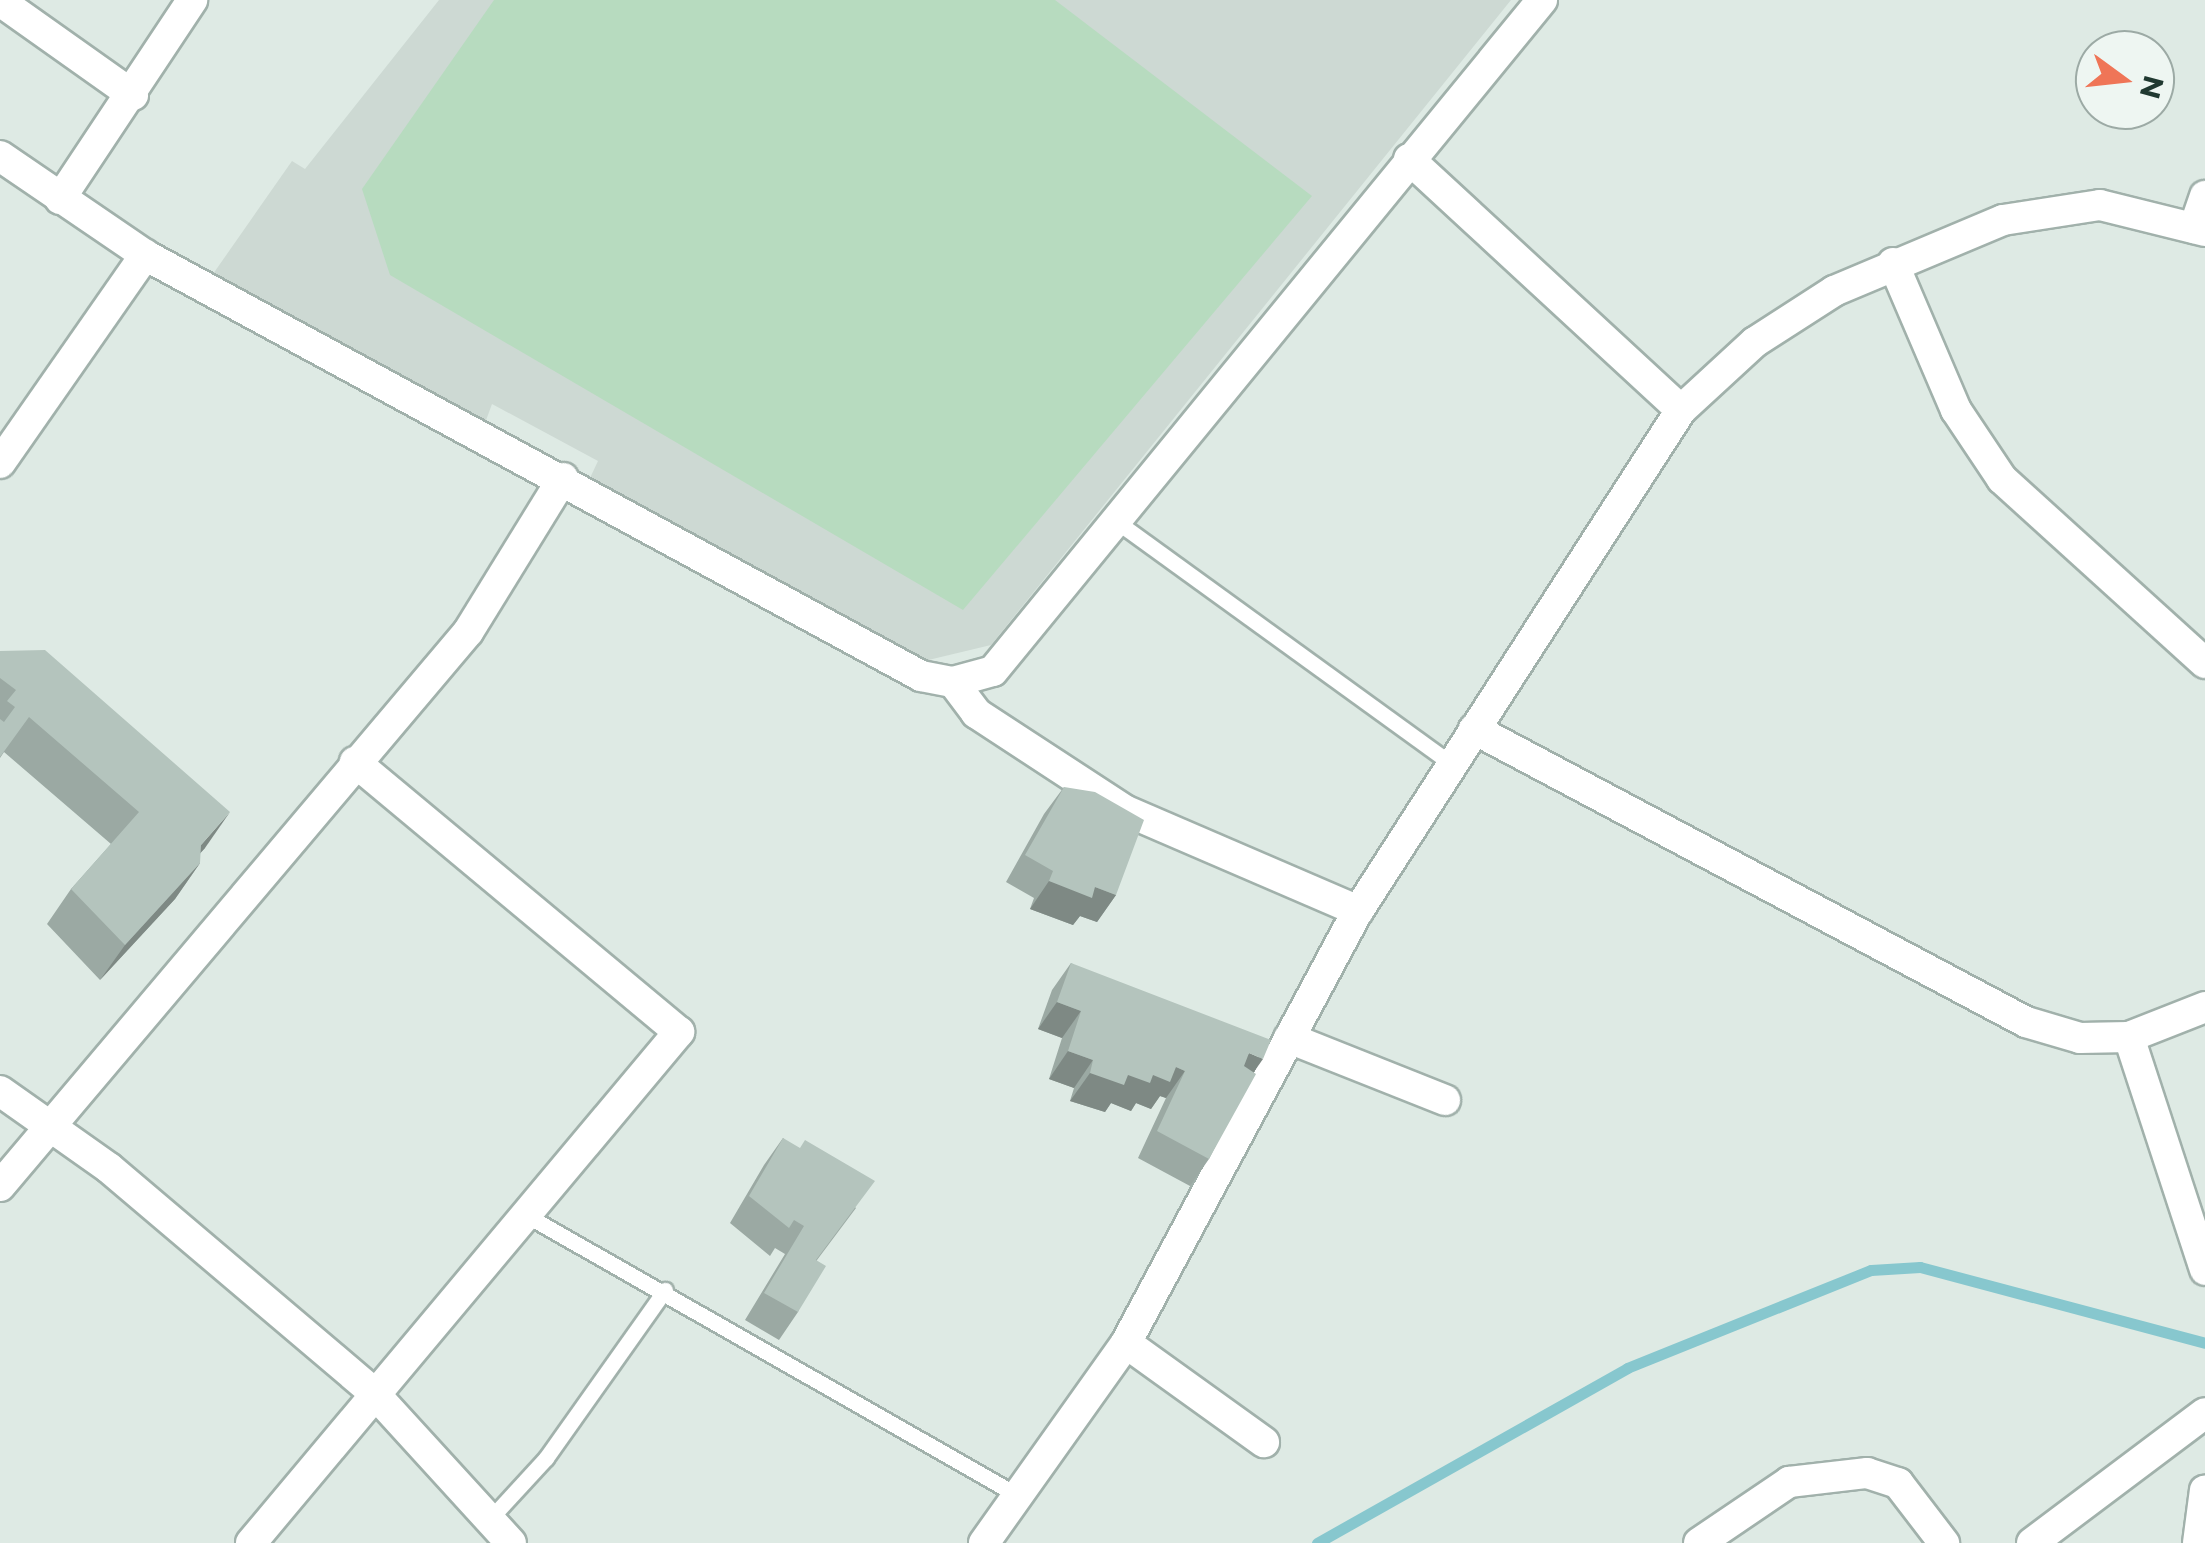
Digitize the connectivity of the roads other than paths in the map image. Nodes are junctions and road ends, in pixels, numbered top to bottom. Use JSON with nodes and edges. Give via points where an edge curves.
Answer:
{"nodes":[{"id":1,"x":192,"y":0,"type":"edge"},
{"id":2,"x":1542,"y":0,"type":"edge"},
{"id":3,"x":0,"y":2,"type":"edge"},
{"id":4,"x":133,"y":95,"type":"junction"},
{"id":5,"x":0,"y":156,"type":"edge"},
{"id":6,"x":1409,"y":159,"type":"junction"},
{"id":7,"x":2205,"y":196,"type":"edge"},
{"id":8,"x":60,"y":198,"type":"junction"},
{"id":9,"x":2200,"y":229,"type":"edge"},
{"id":10,"x":145,"y":255,"type":"junction"},
{"id":11,"x":1892,"y":263,"type":"junction"},
{"id":12,"x":1682,"y":410,"type":"junction"},
{"id":13,"x":0,"y":463,"type":"edge"},
{"id":14,"x":563,"y":478,"type":"junction"},
{"id":15,"x":1116,"y":521,"type":"junction"},
{"id":16,"x":2205,"y":664,"type":"edge"},
{"id":17,"x":953,"y":682,"type":"junction"},
{"id":18,"x":1474,"y":730,"type":"junction"},
{"id":19,"x":354,"y":762,"type":"junction"},
{"id":20,"x":1450,"y":763,"type":"junction"},
{"id":21,"x":1358,"y":911,"type":"junction"},
{"id":22,"x":2205,"y":1007,"type":"edge"},
{"id":23,"x":2129,"y":1037,"type":"junction"},
{"id":24,"x":1290,"y":1038,"type":"junction"},
{"id":25,"x":0,"y":1091,"type":"edge"},
{"id":26,"x":1445,"y":1100,"type":"dead end"},
{"id":27,"x":51,"y":1125,"type":"junction"},
{"id":28,"x":0,"y":1186,"type":"edge"},
{"id":29,"x":526,"y":1215,"type":"junction"},
{"id":30,"x":2205,"y":1270,"type":"edge"},
{"id":31,"x":666,"y":1290,"type":"junction"},
{"id":32,"x":1126,"y":1344,"type":"junction"},
{"id":33,"x":374,"y":1393,"type":"junction"},
{"id":34,"x":2205,"y":1413,"type":"edge"},
{"id":35,"x":1264,"y":1442,"type":"dead end"},
{"id":36,"x":2205,"y":1490,"type":"edge"},
{"id":37,"x":1017,"y":1495,"type":"junction"},
{"id":38,"x":490,"y":1520,"type":"junction"},
{"id":39,"x":251,"y":1543,"type":"edge"},
{"id":40,"x":511,"y":1543,"type":"edge"},
{"id":41,"x":984,"y":1543,"type":"edge"},
{"id":42,"x":1698,"y":1543,"type":"edge"},
{"id":43,"x":1944,"y":1543,"type":"edge"},
{"id":44,"x":2032,"y":1543,"type":"edge"},
{"id":45,"x":2198,"y":1543,"type":"edge"}],
"edges":[{"from":1,"to":4,"type":"street"},
{"from":2,"to":6,"type":"street"},
{"from":3,"to":4,"type":"street"},
{"from":4,"to":8,"type":"street"},
{"from":5,"to":8,"type":"street"},
{"from":6,"to":12,"type":"street"},
{"from":6,"to":15,"type":"street"},
{"from":7,"to":9,"type":"street"},
{"from":8,"to":10,"type":"street"},
{"from":9,"to":11,"type":"street","via":[[2080,207],[2003,220]]},
{"from":10,"to":13,"type":"street"},
{"from":10,"to":14,"type":"street"},
{"from":11,"to":12,"type":"street","via":[[1755,342]]},
{"from":11,"to":16,"type":"street","via":[[1956,410],[2002,479]]},
{"from":12,"to":18,"type":"street"},
{"from":14,"to":17,"type":"street","via":[[920,676]]},
{"from":14,"to":19,"type":"street","via":[[468,632]]},
{"from":15,"to":17,"type":"street","via":[[993,671]]},
{"from":15,"to":20,"type":"lane"},
{"from":17,"to":21,"type":"street","via":[[976,713],[1124,810]]},
{"from":18,"to":20,"type":"street"},
{"from":18,"to":23,"type":"street","via":[[2026,1022],[2080,1038]]},
{"from":19,"to":27,"type":"street"},
{"from":19,"to":29,"type":"street","via":[[679,1032]]},
{"from":20,"to":21,"type":"street"},
{"from":21,"to":24,"type":"street"},
{"from":22,"to":23,"type":"street"},
{"from":23,"to":30,"type":"street"},
{"from":24,"to":26,"type":"street"},
{"from":24,"to":32,"type":"street"},
{"from":25,"to":27,"type":"street"},
{"from":27,"to":28,"type":"street"},
{"from":27,"to":33,"type":"street"},
{"from":29,"to":31,"type":"lane"},
{"from":29,"to":33,"type":"street"},
{"from":31,"to":37,"type":"lane"},
{"from":31,"to":38,"type":"lane","via":[[546,1458]]},
{"from":32,"to":35,"type":"street"},
{"from":32,"to":37,"type":"street"},
{"from":33,"to":38,"type":"street"},
{"from":33,"to":39,"type":"street"},
{"from":34,"to":44,"type":"street"},
{"from":36,"to":45,"type":"street"},
{"from":37,"to":41,"type":"street"},
{"from":38,"to":40,"type":"street"},
{"from":42,"to":43,"type":"street","via":[[1789,1482],[1867,1474],[1898,1484]]}]}
